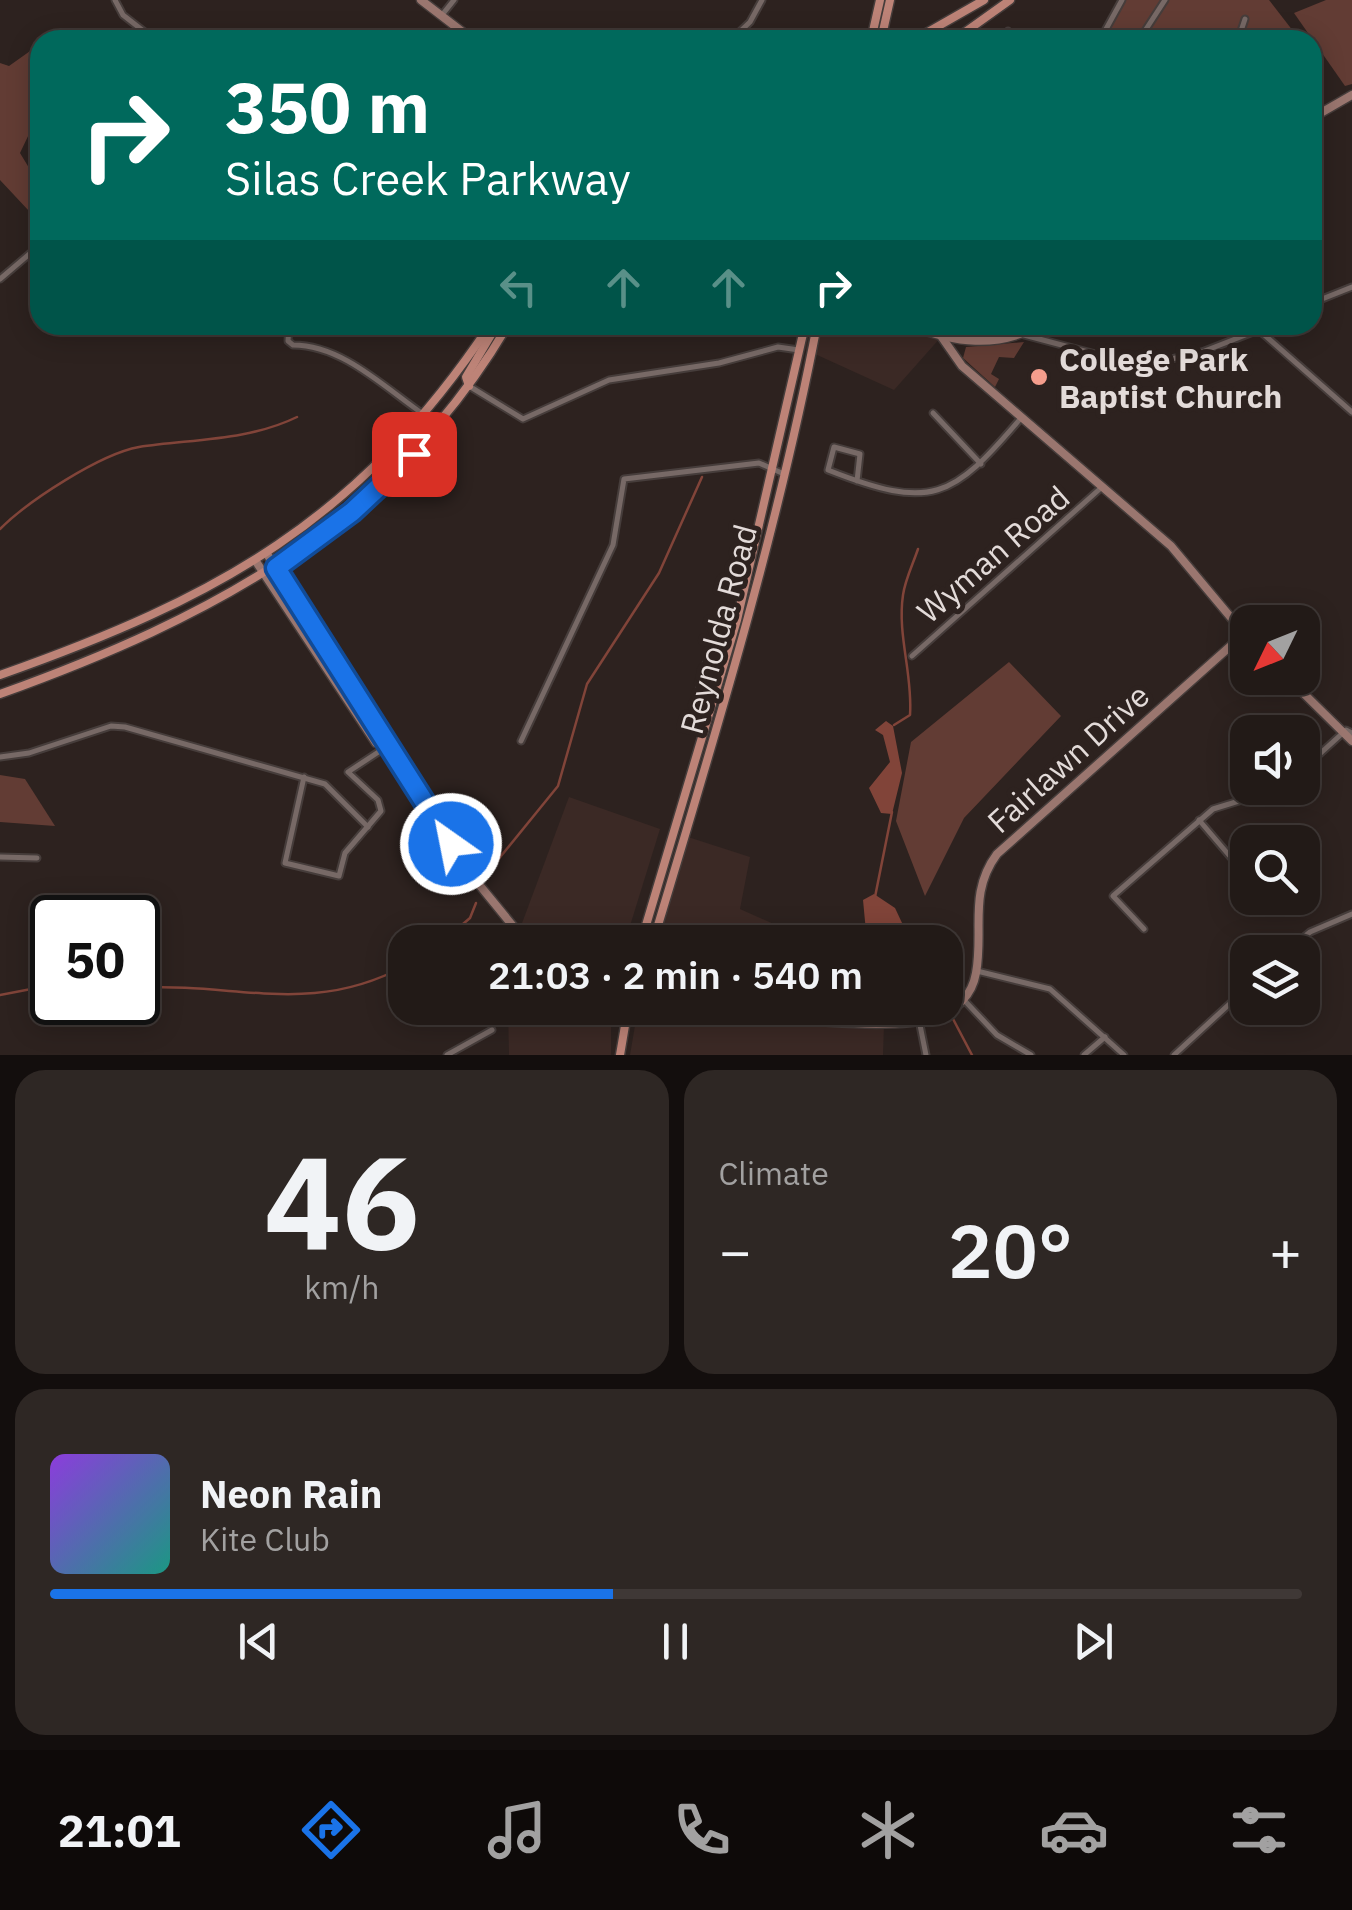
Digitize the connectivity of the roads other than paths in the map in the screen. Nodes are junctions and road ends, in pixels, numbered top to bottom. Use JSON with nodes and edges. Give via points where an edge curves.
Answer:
{"nodes":[{"id":1,"x":115,"y":0,"type":"edge"},
{"id":2,"x":421,"y":0,"type":"edge"},
{"id":3,"x":454,"y":0,"type":"edge"},
{"id":4,"x":762,"y":0,"type":"edge"},
{"id":5,"x":880,"y":0,"type":"edge"},
{"id":6,"x":890,"y":0,"type":"edge"},
{"id":7,"x":984,"y":0,"type":"edge"},
{"id":8,"x":1010,"y":0,"type":"edge"},
{"id":9,"x":1122,"y":0,"type":"edge"},
{"id":10,"x":1165,"y":0,"type":"edge"},
{"id":11,"x":442,"y":14,"type":"junction"},
{"id":12,"x":1246,"y":19,"type":"dead end"},
{"id":13,"x":142,"y":30,"type":"edge"},
{"id":14,"x":460,"y":30,"type":"edge"},
{"id":15,"x":742,"y":30,"type":"edge"},
{"id":16,"x":878,"y":30,"type":"edge"},
{"id":17,"x":879,"y":30,"type":"edge"},
{"id":18,"x":932,"y":30,"type":"edge"},
{"id":19,"x":968,"y":30,"type":"edge"},
{"id":20,"x":1106,"y":30,"type":"edge"},
{"id":21,"x":1146,"y":30,"type":"edge"},
{"id":22,"x":1242,"y":30,"type":"edge"},
{"id":23,"x":1352,"y":95,"type":"edge"},
{"id":24,"x":1322,"y":112,"type":"edge"},
{"id":25,"x":30,"y":254,"type":"edge"},
{"id":26,"x":0,"y":279,"type":"edge"},
{"id":27,"x":1352,"y":288,"type":"edge"},
{"id":28,"x":1322,"y":299,"type":"edge"},
{"id":29,"x":289,"y":335,"type":"edge"},
{"id":30,"x":485,"y":335,"type":"edge"},
{"id":31,"x":488,"y":335,"type":"edge"},
{"id":32,"x":502,"y":335,"type":"edge"},
{"id":33,"x":803,"y":335,"type":"edge"},
{"id":34,"x":815,"y":335,"type":"edge"},
{"id":35,"x":1016,"y":335,"type":"edge"},
{"id":36,"x":1025,"y":335,"type":"edge"},
{"id":37,"x":1249,"y":335,"type":"edge"},
{"id":38,"x":1265,"y":335,"type":"edge"},
{"id":39,"x":941,"y":336,"type":"joint"},
{"id":40,"x":799,"y":350,"type":"junction"},
{"id":41,"x":469,"y":386,"type":"junction"},
{"id":42,"x":1352,"y":412,"type":"edge"},
{"id":43,"x":933,"y":414,"type":"dead end"},
{"id":44,"x":425,"y":415,"type":"junction"},
{"id":45,"x":1021,"y":418,"type":"junction"},
{"id":46,"x":981,"y":464,"type":"junction"},
{"id":47,"x":774,"y":468,"type":"junction"},
{"id":48,"x":786,"y":474,"type":"junction"},
{"id":49,"x":857,"y":482,"type":"junction"},
{"id":50,"x":1104,"y":485,"type":"junction"},
{"id":51,"x":267,"y":554,"type":"junction"},
{"id":52,"x":255,"y":560,"type":"junction"},
{"id":53,"x":276,"y":568,"type":"junction"},
{"id":54,"x":264,"y":575,"type":"junction"},
{"id":55,"x":1230,"y":616,"type":"edge"},
{"id":56,"x":716,"y":623,"type":"dead end"},
{"id":57,"x":1230,"y":650,"type":"edge"},
{"id":58,"x":912,"y":656,"type":"dead end"},
{"id":59,"x":0,"y":676,"type":"edge"},
{"id":60,"x":0,"y":694,"type":"edge"},
{"id":61,"x":1306,"y":695,"type":"edge"},
{"id":62,"x":712,"y":698,"type":"junction"},
{"id":63,"x":1350,"y":735,"type":"edge"},
{"id":64,"x":521,"y":741,"type":"dead end"},
{"id":65,"x":386,"y":747,"type":"junction"},
{"id":66,"x":0,"y":757,"type":"edge"},
{"id":67,"x":1320,"y":757,"type":"edge"},
{"id":68,"x":304,"y":777,"type":"junction"},
{"id":69,"x":1230,"y":801,"type":"edge"},
{"id":70,"x":1200,"y":820,"type":"junction"},
{"id":71,"x":368,"y":828,"type":"junction"},
{"id":72,"x":1230,"y":856,"type":"edge"},
{"id":73,"x":0,"y":857,"type":"edge"},
{"id":74,"x":37,"y":858,"type":"dead end"},
{"id":75,"x":1352,"y":914,"type":"edge"},
{"id":76,"x":510,"y":925,"type":"edge"},
{"id":77,"x":647,"y":925,"type":"edge"},
{"id":78,"x":657,"y":925,"type":"edge"},
{"id":79,"x":1144,"y":929,"type":"dead end"},
{"id":80,"x":1306,"y":935,"type":"edge"},
{"id":81,"x":977,"y":971,"type":"junction"},
{"id":82,"x":963,"y":1001,"type":"joint"},
{"id":83,"x":1230,"y":1004,"type":"edge"},
{"id":84,"x":625,"y":1025,"type":"edge"},
{"id":85,"x":920,"y":1025,"type":"edge"},
{"id":86,"x":492,"y":1030,"type":"dead end"},
{"id":87,"x":1105,"y":1037,"type":"junction"},
{"id":88,"x":448,"y":1055,"type":"edge"},
{"id":89,"x":620,"y":1055,"type":"edge"},
{"id":90,"x":926,"y":1055,"type":"edge"},
{"id":91,"x":1030,"y":1055,"type":"edge"},
{"id":92,"x":1084,"y":1055,"type":"edge"},
{"id":93,"x":1124,"y":1055,"type":"edge"},
{"id":94,"x":1174,"y":1055,"type":"edge"}],
"edges":[{"from":1,"to":13,"type":"street"},
{"from":2,"to":11,"type":"street"},
{"from":3,"to":11,"type":"street"},
{"from":4,"to":15,"type":"street"},
{"from":5,"to":16,"type":"main road"},
{"from":6,"to":17,"type":"main road"},
{"from":7,"to":18,"type":"main road"},
{"from":8,"to":19,"type":"main road"},
{"from":9,"to":20,"type":"street"},
{"from":10,"to":21,"type":"street"},
{"from":11,"to":14,"type":"street"},
{"from":12,"to":22,"type":"street"},
{"from":23,"to":24,"type":"street"},
{"from":25,"to":26,"type":"street"},
{"from":27,"to":28,"type":"street"},
{"from":29,"to":44,"type":"street","via":[[288,341],[335,354]]},
{"from":30,"to":44,"type":"main road"},
{"from":31,"to":41,"type":"main road","via":[[466,377]]},
{"from":32,"to":41,"type":"main road"},
{"from":33,"to":40,"type":"main road","name":"Reynolda Road"},
{"from":34,"to":48,"type":"main road","name":"Reynolda Road"},
{"from":35,"to":39,"type":"street","via":[[982,342]]},
{"from":36,"to":37,"type":"street","via":[[1141,366]]},
{"from":38,"to":42,"type":"street"},
{"from":39,"to":45,"type":"street","via":[[962,366]]},
{"from":40,"to":41,"type":"street","via":[[778,347],[609,380],[524,419]]},
{"from":40,"to":47,"type":"main road","name":"Reynolda Road"},
{"from":41,"to":53,"type":"main road","via":[[383,486]]},
{"from":43,"to":46,"type":"street"},
{"from":44,"to":51,"type":"main road","via":[[362,482]]},
{"from":45,"to":46,"type":"street"},
{"from":45,"to":50,"type":"street"},
{"from":46,"to":49,"type":"street","via":[[940,491]]},
{"from":47,"to":48,"type":"street"},
{"from":47,"to":62,"type":"main road","name":"Reynolda Road"},
{"from":47,"to":64,"type":"street","via":[[758,463],[624,479],[613,545]]},
{"from":48,"to":78,"type":"main road","name":"Reynolda Road"},
{"from":49,"to":49,"type":"street","via":[[828,470],[834,446],[860,454]]},
{"from":50,"to":55,"type":"street","via":[[1184,560]]},
{"from":50,"to":58,"type":"street","name":"Wyman Road"},
{"from":51,"to":52,"type":"main road"},
{"from":51,"to":53,"type":"street"},
{"from":52,"to":54,"type":"street"},
{"from":52,"to":59,"type":"main road","via":[[122,628]]},
{"from":53,"to":54,"type":"main road"},
{"from":53,"to":65,"type":"street","via":[[385,735]]},
{"from":54,"to":60,"type":"main road","via":[[107,652]]},
{"from":54,"to":65,"type":"street","via":[[376,742]]},
{"from":56,"to":62,"type":"street","via":[[698,694]]},
{"from":57,"to":81,"type":"street","name":"Fairlawn Drive","via":[[997,854],[979,886]]},
{"from":61,"to":63,"type":"street"},
{"from":62,"to":77,"type":"main road","name":"Reynolda Road"},
{"from":63,"to":67,"type":"street"},
{"from":65,"to":71,"type":"street","via":[[348,772],[380,805]]},
{"from":65,"to":76,"type":"street"},
{"from":66,"to":68,"type":"street","via":[[120,726]]},
{"from":68,"to":71,"type":"street","via":[[330,787]]},
{"from":68,"to":71,"type":"street","via":[[285,863],[339,876],[346,852]]},
{"from":69,"to":70,"type":"street"},
{"from":70,"to":72,"type":"street"},
{"from":70,"to":79,"type":"street","via":[[1114,896]]},
{"from":73,"to":74,"type":"street"},
{"from":75,"to":80,"type":"street"},
{"from":81,"to":82,"type":"street","name":"Fairlawn Drive"},
{"from":81,"to":87,"type":"street","via":[[1050,989]]},
{"from":82,"to":91,"type":"street"},
{"from":83,"to":94,"type":"street"},
{"from":84,"to":89,"type":"main road"},
{"from":85,"to":90,"type":"street"},
{"from":86,"to":88,"type":"street"},
{"from":87,"to":92,"type":"street"},
{"from":87,"to":93,"type":"street"}]}
